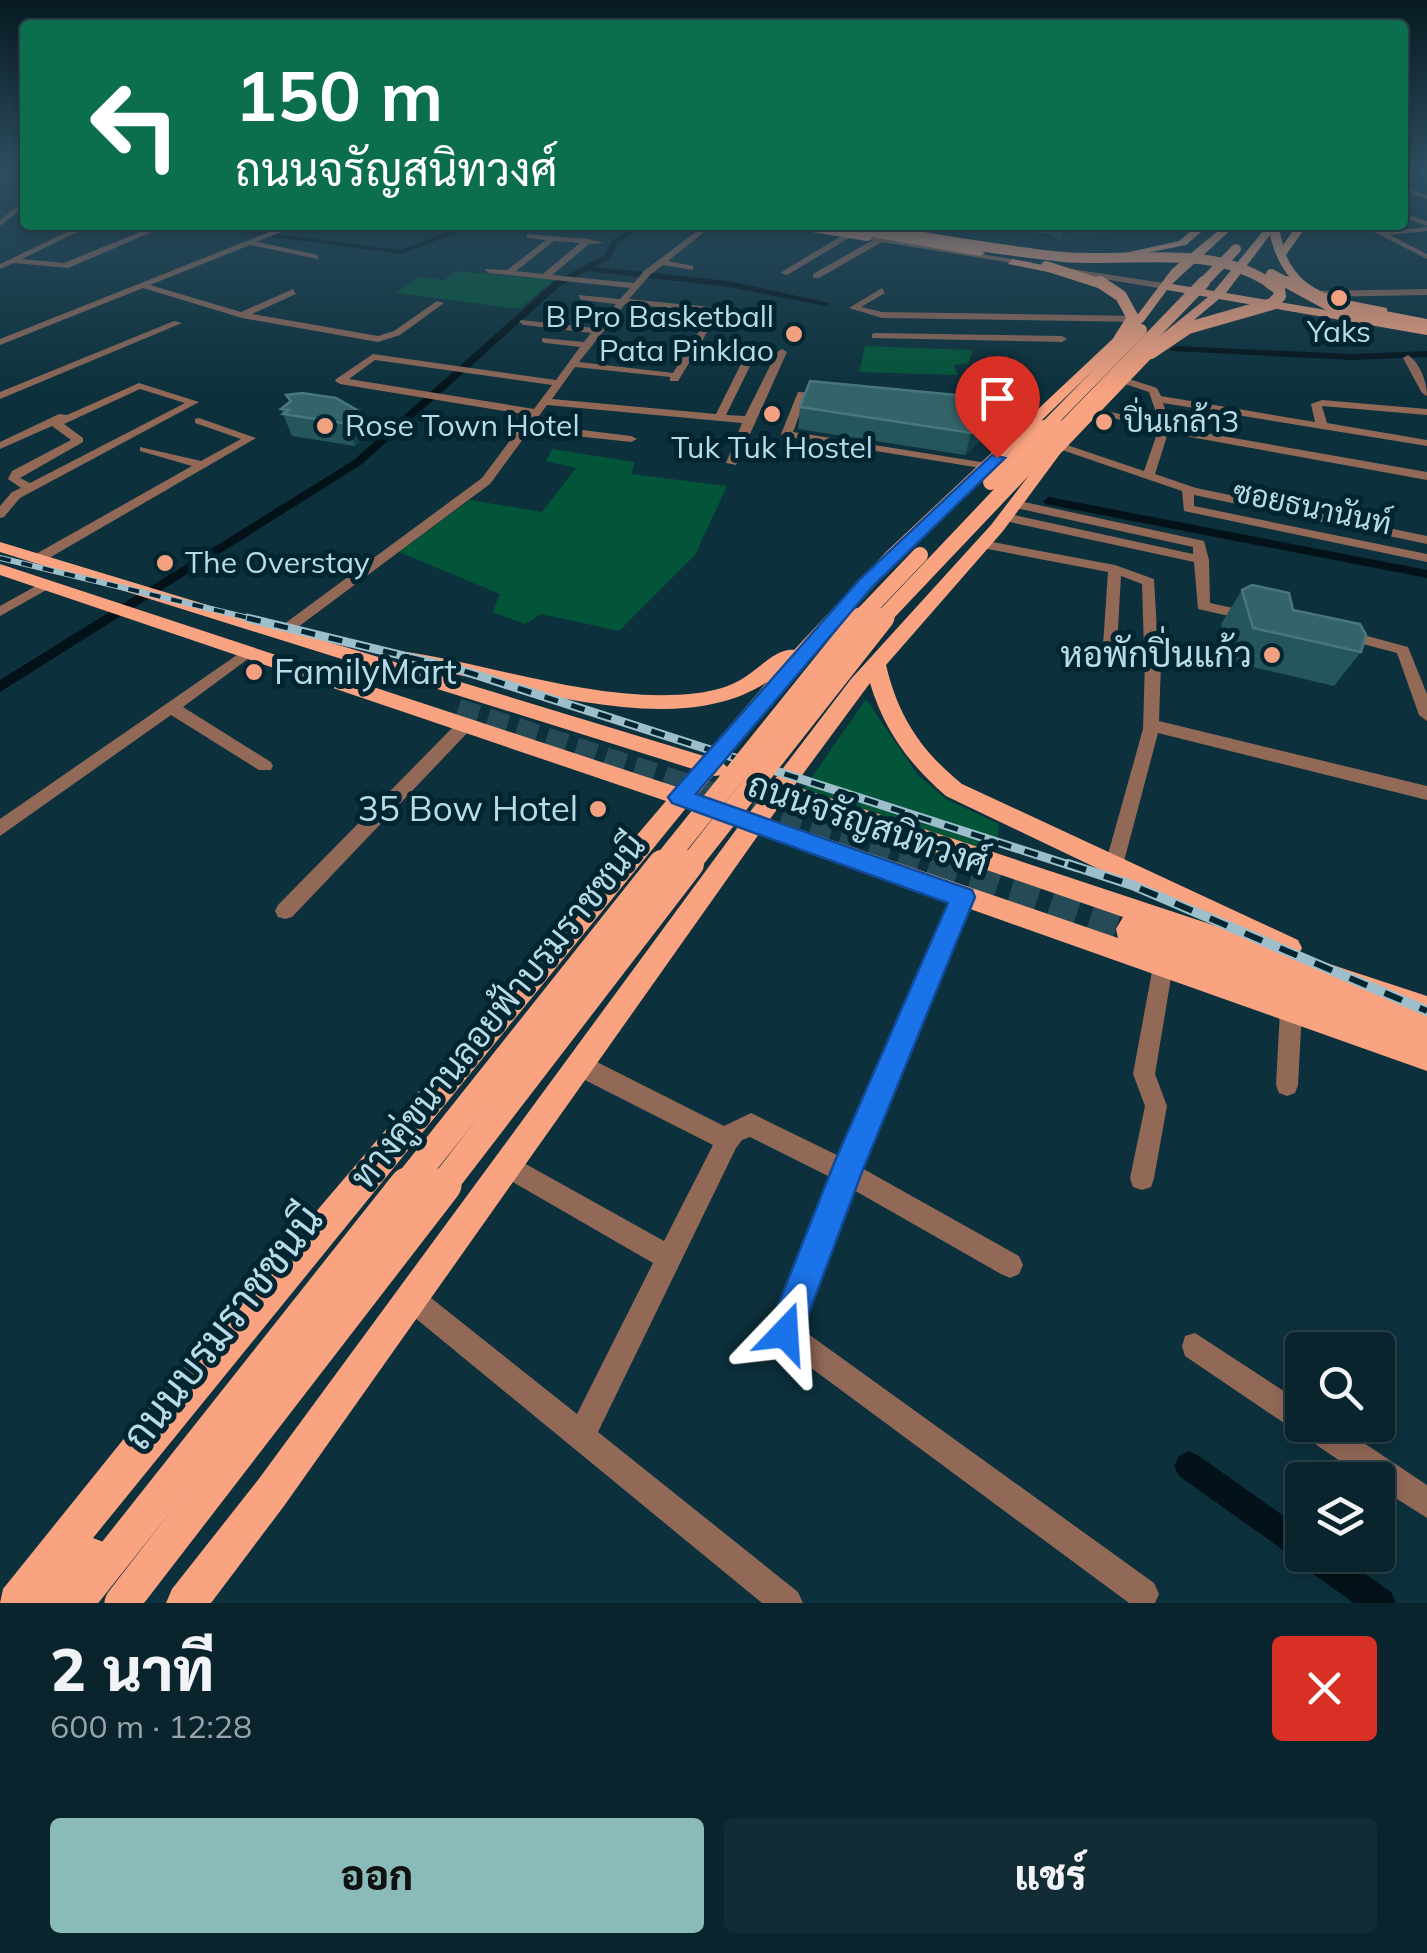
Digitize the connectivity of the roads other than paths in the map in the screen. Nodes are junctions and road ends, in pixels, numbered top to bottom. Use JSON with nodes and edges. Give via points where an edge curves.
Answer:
{"nodes":[{"id":1,"x":41,"y":247,"type":"edge"},
{"id":2,"x":113,"y":247,"type":"edge"},
{"id":3,"x":241,"y":247,"type":"edge"},
{"id":4,"x":268,"y":247,"type":"edge"},
{"id":5,"x":542,"y":247,"type":"edge"},
{"id":6,"x":582,"y":247,"type":"edge"},
{"id":7,"x":681,"y":247,"type":"edge"},
{"id":8,"x":824,"y":247,"type":"edge"},
{"id":9,"x":868,"y":247,"type":"edge"},
{"id":10,"x":930,"y":247,"type":"edge"},
{"id":11,"x":934,"y":247,"type":"edge"},
{"id":12,"x":939,"y":247,"type":"edge"},
{"id":13,"x":963,"y":247,"type":"edge"},
{"id":14,"x":984,"y":247,"type":"edge"},
{"id":15,"x":995,"y":247,"type":"edge"},
{"id":16,"x":1169,"y":247,"type":"edge"},
{"id":17,"x":1221,"y":247,"type":"edge"},
{"id":18,"x":1229,"y":247,"type":"edge"},
{"id":19,"x":1231,"y":247,"type":"edge"},
{"id":20,"x":1233,"y":247,"type":"edge"},
{"id":21,"x":1235,"y":247,"type":"edge"},
{"id":22,"x":1237,"y":247,"type":"edge"},
{"id":23,"x":1237,"y":247,"type":"edge"},
{"id":24,"x":1278,"y":247,"type":"edge"},
{"id":25,"x":1287,"y":247,"type":"edge"},
{"id":26,"x":1427,"y":247,"type":"edge"},
{"id":27,"x":1001,"y":248,"type":"junction"},
{"id":28,"x":1410,"y":248,"type":"joint"},
{"id":29,"x":1280,"y":256,"type":"junction"},
{"id":30,"x":315,"y":257,"type":"dead end"},
{"id":31,"x":1016,"y":257,"type":"junction"},
{"id":32,"x":1065,"y":257,"type":"junction"},
{"id":33,"x":1426,"y":257,"type":"edge"},
{"id":34,"x":13,"y":260,"type":"junction"},
{"id":35,"x":661,"y":262,"type":"junction"},
{"id":36,"x":1033,"y":264,"type":"junction"},
{"id":37,"x":0,"y":267,"type":"edge"},
{"id":38,"x":690,"y":268,"type":"dead end"},
{"id":39,"x":488,"y":271,"type":"dead end"},
{"id":40,"x":509,"y":273,"type":"junction"},
{"id":41,"x":784,"y":273,"type":"dead end"},
{"id":42,"x":816,"y":276,"type":"dead end"},
{"id":43,"x":545,"y":277,"type":"junction"},
{"id":44,"x":642,"y":278,"type":"junction"},
{"id":45,"x":1166,"y":283,"type":"junction"},
{"id":46,"x":144,"y":286,"type":"junction"},
{"id":47,"x":882,"y":291,"type":"dead end"},
{"id":48,"x":294,"y":292,"type":"dead end"},
{"id":49,"x":1220,"y":292,"type":"junction"},
{"id":50,"x":1427,"y":292,"type":"edge"},
{"id":51,"x":1318,"y":294,"type":"junction"},
{"id":52,"x":581,"y":298,"type":"dead end"},
{"id":53,"x":1295,"y":301,"type":"junction"},
{"id":54,"x":622,"y":302,"type":"junction"},
{"id":55,"x":440,"y":303,"type":"dead end"},
{"id":56,"x":242,"y":315,"type":"junction"},
{"id":57,"x":960,"y":316,"type":"junction"},
{"id":58,"x":1142,"y":316,"type":"junction"},
{"id":59,"x":524,"y":322,"type":"dead end"},
{"id":60,"x":178,"y":323,"type":"dead end"},
{"id":61,"x":1427,"y":325,"type":"edge"},
{"id":62,"x":1179,"y":326,"type":"junction"},
{"id":63,"x":597,"y":331,"type":"junction"},
{"id":64,"x":1124,"y":334,"type":"junction"},
{"id":65,"x":874,"y":336,"type":"dead end"},
{"id":66,"x":967,"y":338,"type":"junction"},
{"id":67,"x":1062,"y":339,"type":"dead end"},
{"id":68,"x":545,"y":340,"type":"dead end"},
{"id":69,"x":0,"y":342,"type":"edge"},
{"id":70,"x":1159,"y":343,"type":"junction"},
{"id":71,"x":587,"y":345,"type":"junction"},
{"id":72,"x":694,"y":346,"type":"junction"},
{"id":73,"x":782,"y":352,"type":"dead end"},
{"id":74,"x":1408,"y":358,"type":"dead end"},
{"id":75,"x":572,"y":364,"type":"junction"},
{"id":76,"x":456,"y":370,"type":"junction"},
{"id":77,"x":1116,"y":373,"type":"junction"},
{"id":78,"x":1400,"y":378,"type":"dead end"},
{"id":79,"x":1424,"y":380,"type":"edge"},
{"id":80,"x":559,"y":383,"type":"junction"},
{"id":81,"x":1427,"y":393,"type":"edge"},
{"id":82,"x":426,"y":395,"type":"junction"},
{"id":83,"x":0,"y":396,"type":"edge"},
{"id":84,"x":842,"y":398,"type":"edge"},
{"id":85,"x":1157,"y":399,"type":"junction"},
{"id":86,"x":98,"y":400,"type":"dead end"},
{"id":87,"x":541,"y":407,"type":"junction"},
{"id":88,"x":958,"y":410,"type":"edge"},
{"id":89,"x":1095,"y":411,"type":"junction"},
{"id":90,"x":1427,"y":412,"type":"edge"},
{"id":91,"x":720,"y":416,"type":"junction"},
{"id":92,"x":1037,"y":418,"type":"junction"},
{"id":93,"x":749,"y":420,"type":"junction"},
{"id":94,"x":199,"y":421,"type":"dead end"},
{"id":95,"x":527,"y":426,"type":"junction"},
{"id":96,"x":1322,"y":426,"type":"junction"},
{"id":97,"x":1165,"y":429,"type":"junction"},
{"id":98,"x":787,"y":434,"type":"junction"},
{"id":99,"x":631,"y":439,"type":"dead end"},
{"id":100,"x":1427,"y":443,"type":"edge"},
{"id":101,"x":0,"y":446,"type":"edge"},
{"id":102,"x":144,"y":448,"type":"dead end"},
{"id":103,"x":1058,"y":449,"type":"junction"},
{"id":104,"x":780,"y":450,"type":"dead end"},
{"id":105,"x":992,"y":462,"type":"junction"},
{"id":106,"x":732,"y":464,"type":"dead end"},
{"id":107,"x":201,"y":465,"type":"junction"},
{"id":108,"x":1150,"y":474,"type":"junction"},
{"id":109,"x":1427,"y":476,"type":"edge"},
{"id":110,"x":30,"y":488,"type":"junction"},
{"id":111,"x":1188,"y":490,"type":"junction"},
{"id":112,"x":2,"y":509,"type":"edge"},
{"id":113,"x":1010,"y":510,"type":"junction"},
{"id":114,"x":1427,"y":540,"type":"edge"},
{"id":115,"x":982,"y":544,"type":"junction"},
{"id":116,"x":2,"y":558,"type":"edge"},
{"id":117,"x":40,"y":558,"type":"junction"},
{"id":118,"x":1427,"y":558,"type":"edge"},
{"id":119,"x":1202,"y":560,"type":"junction"},
{"id":120,"x":1115,"y":568,"type":"junction"},
{"id":121,"x":52,"y":582,"type":"junction"},
{"id":122,"x":137,"y":604,"type":"junction"},
{"id":123,"x":0,"y":612,"type":"edge"},
{"id":124,"x":1264,"y":619,"type":"edge"},
{"id":125,"x":837,"y":624,"type":"junction"},
{"id":126,"x":1322,"y":630,"type":"edge"},
{"id":127,"x":281,"y":633,"type":"junction"},
{"id":128,"x":1110,"y":645,"type":"dead end"},
{"id":129,"x":344,"y":651,"type":"junction"},
{"id":130,"x":247,"y":653,"type":"junction"},
{"id":131,"x":872,"y":655,"type":"junction"},
{"id":132,"x":800,"y":656,"type":"junction"},
{"id":133,"x":858,"y":684,"type":"junction"},
{"id":134,"x":470,"y":689,"type":"junction"},
{"id":135,"x":171,"y":707,"type":"junction"},
{"id":136,"x":1427,"y":715,"type":"edge"},
{"id":137,"x":456,"y":717,"type":"junction"},
{"id":138,"x":1151,"y":724,"type":"junction"},
{"id":139,"x":265,"y":766,"type":"dead end"},
{"id":140,"x":707,"y":766,"type":"junction"},
{"id":141,"x":780,"y":790,"type":"junction"},
{"id":142,"x":1427,"y":794,"type":"edge"},
{"id":143,"x":680,"y":797,"type":"junction"},
{"id":144,"x":754,"y":824,"type":"junction"},
{"id":145,"x":0,"y":829,"type":"edge"},
{"id":146,"x":1030,"y":829,"type":"junction"},
{"id":147,"x":636,"y":849,"type":"junction"},
{"id":148,"x":993,"y":859,"type":"junction"},
{"id":149,"x":1114,"y":864,"type":"junction"},
{"id":150,"x":708,"y":885,"type":"junction"},
{"id":151,"x":963,"y":897,"type":"junction"},
{"id":152,"x":285,"y":912,"type":"dead end"},
{"id":153,"x":564,"y":936,"type":"junction"},
{"id":154,"x":1153,"y":944,"type":"junction"},
{"id":155,"x":641,"y":977,"type":"junction"},
{"id":156,"x":1395,"y":998,"type":"junction"},
{"id":157,"x":1427,"y":1009,"type":"edge"},
{"id":158,"x":1292,"y":1010,"type":"junction"},
{"id":159,"x":1427,"y":1032,"type":"edge"},
{"id":160,"x":1427,"y":1057,"type":"edge"},
{"id":161,"x":579,"y":1066,"type":"junction"},
{"id":162,"x":1287,"y":1085,"type":"dead end"},
{"id":163,"x":728,"y":1140,"type":"junction"},
{"id":164,"x":507,"y":1166,"type":"junction"},
{"id":165,"x":846,"y":1172,"type":"junction"},
{"id":166,"x":1142,"y":1178,"type":"dead end"},
{"id":167,"x":669,"y":1258,"type":"junction"},
{"id":168,"x":1010,"y":1265,"type":"dead end"},
{"id":169,"x":412,"y":1298,"type":"junction"},
{"id":170,"x":1196,"y":1346,"type":"dead end"},
{"id":171,"x":1285,"y":1406,"type":"edge"},
{"id":172,"x":581,"y":1436,"type":"junction"},
{"id":173,"x":1337,"y":1442,"type":"edge"},
{"id":174,"x":1427,"y":1503,"type":"edge"},
{"id":175,"x":1143,"y":1594,"type":"dead end"},
{"id":176,"x":16,"y":1603,"type":"edge"},
{"id":177,"x":50,"y":1603,"type":"edge"},
{"id":178,"x":76,"y":1603,"type":"edge"},
{"id":179,"x":122,"y":1603,"type":"edge"},
{"id":180,"x":138,"y":1603,"type":"edge"},
{"id":181,"x":186,"y":1603,"type":"edge"},
{"id":182,"x":788,"y":1603,"type":"edge"}],
"edges":[{"from":1,"to":34,"type":"street"},
{"from":2,"to":34,"type":"street","via":[[65,266]]},
{"from":3,"to":46,"type":"street"},
{"from":4,"to":30,"type":"street"},
{"from":5,"to":40,"type":"street"},
{"from":6,"to":43,"type":"street"},
{"from":7,"to":35,"type":"street"},
{"from":8,"to":41,"type":"street"},
{"from":9,"to":42,"type":"street"},
{"from":10,"to":36,"type":"main road","bridge":true},
{"from":11,"to":31,"type":"street"},
{"from":12,"to":36,"type":"main road","bridge":true},
{"from":13,"to":32,"type":"main road","bridge":true},
{"from":14,"to":32,"type":"main road","bridge":true},
{"from":15,"to":27,"type":"street"},
{"from":16,"to":27,"type":"main road","via":[[1103,256]]},
{"from":17,"to":32,"type":"main road","bridge":true,"via":[[1185,255]]},
{"from":18,"to":45,"type":"main road","name":"ถนนบรมราชชนนี"},
{"from":19,"to":77,"type":"main road","name":"ทางคู่ขนานลอยฟ้าบรมราชชนนี","bridge":true},
{"from":20,"to":49,"type":"main road"},
{"from":21,"to":53,"type":"main road","via":[[1258,290]]},
{"from":22,"to":61,"type":"main road","bridge":true,"via":[[1265,272],[1333,307]]},
{"from":23,"to":77,"type":"main road","bridge":true,"via":[[1274,283],[1278,301],[1188,328]]},
{"from":24,"to":29,"type":"main road"},
{"from":25,"to":29,"type":"main road"},
{"from":26,"to":28,"type":"street"},
{"from":27,"to":31,"type":"street"},
{"from":28,"to":33,"type":"street"},
{"from":29,"to":51,"type":"main road","via":[[1295,282]]},
{"from":31,"to":45,"type":"street"},
{"from":31,"to":58,"type":"main road","via":[[1094,281],[1123,295]]},
{"from":34,"to":37,"type":"street"},
{"from":35,"to":38,"type":"street"},
{"from":35,"to":44,"type":"street"},
{"from":36,"to":77,"type":"main road","bridge":true,"via":[[1096,281],[1129,306],[1131,322]]},
{"from":39,"to":40,"type":"street"},
{"from":40,"to":43,"type":"street"},
{"from":43,"to":44,"type":"street"},
{"from":44,"to":54,"type":"street"},
{"from":45,"to":49,"type":"main road"},
{"from":45,"to":58,"type":"main road","name":"ถนนบรมราชชนนี"},
{"from":46,"to":56,"type":"street"},
{"from":46,"to":69,"type":"street"},
{"from":47,"to":57,"type":"street","via":[[853,308]]},
{"from":48,"to":56,"type":"street"},
{"from":49,"to":53,"type":"main road"},
{"from":49,"to":61,"type":"main road"},
{"from":49,"to":62,"type":"main road"},
{"from":50,"to":51,"type":"street"},
{"from":51,"to":61,"type":"main road"},
{"from":52,"to":54,"type":"street"},
{"from":53,"to":61,"type":"main road"},
{"from":54,"to":63,"type":"street"},
{"from":54,"to":72,"type":"street","via":[[717,310]]},
{"from":55,"to":56,"type":"street","via":[[378,339]]},
{"from":57,"to":58,"type":"street"},
{"from":57,"to":66,"type":"street"},
{"from":58,"to":64,"type":"main road","name":"ถนนบรมราชชนนี"},
{"from":59,"to":63,"type":"street"},
{"from":60,"to":83,"type":"street"},
{"from":61,"to":62,"type":"main road","via":[[1264,316]]},
{"from":62,"to":70,"type":"main road"},
{"from":63,"to":71,"type":"street"},
{"from":64,"to":70,"type":"main road","via":[[1147,333]]},
{"from":64,"to":92,"type":"main road","name":"ถนนบรมราชชนนี"},
{"from":65,"to":66,"type":"street"},
{"from":66,"to":67,"type":"street"},
{"from":68,"to":71,"type":"street"},
{"from":70,"to":77,"type":"main road"},
{"from":71,"to":75,"type":"street"},
{"from":72,"to":75,"type":"street","via":[[672,376]]},
{"from":72,"to":91,"type":"street","via":[[750,356]]},
{"from":73,"to":93,"type":"street"},
{"from":74,"to":79,"type":"street"},
{"from":75,"to":80,"type":"street"},
{"from":76,"to":80,"type":"street"},
{"from":76,"to":82,"type":"street"},
{"from":76,"to":82,"type":"street","via":[[372,358],[340,381]]},
{"from":77,"to":85,"type":"street","via":[[1146,386]]},
{"from":77,"to":89,"type":"main road"},
{"from":77,"to":178,"type":"main road","name":"ทางคู่ขนานลอยฟ้าบรมราชชนนี","bridge":true,"via":[[841,638]]},
{"from":77,"to":179,"type":"main road","name":"ทางคู่ขนานลอยฟ้าบรมราชชนนี","bridge":true,"via":[[860,644]]},
{"from":78,"to":79,"type":"street"},
{"from":79,"to":81,"type":"street"},
{"from":80,"to":87,"type":"street"},
{"from":82,"to":87,"type":"street"},
{"from":84,"to":98,"type":"street","via":[[802,394]]},
{"from":85,"to":96,"type":"street"},
{"from":85,"to":97,"type":"street"},
{"from":86,"to":101,"type":"street"},
{"from":87,"to":91,"type":"street"},
{"from":87,"to":95,"type":"street"},
{"from":88,"to":92,"type":"street"},
{"from":89,"to":97,"type":"street"},
{"from":89,"to":103,"type":"main road"},
{"from":90,"to":96,"type":"street","via":[[1322,402],[1316,404]]},
{"from":91,"to":93,"type":"street"},
{"from":92,"to":105,"type":"main road","name":"ถนนบรมราชชนนี"},
{"from":93,"to":106,"type":"street"},
{"from":94,"to":107,"type":"street","via":[[250,438]]},
{"from":95,"to":99,"type":"street"},
{"from":95,"to":127,"type":"street","via":[[470,496]]},
{"from":96,"to":100,"type":"street"},
{"from":97,"to":108,"type":"street"},
{"from":97,"to":109,"type":"street"},
{"from":98,"to":104,"type":"street"},
{"from":98,"to":105,"type":"street"},
{"from":102,"to":107,"type":"street"},
{"from":103,"to":108,"type":"street"},
{"from":103,"to":113,"type":"main road"},
{"from":103,"to":131,"type":"main road","via":[[980,522]]},
{"from":105,"to":125,"type":"main road","name":"ถนนบรมราชชนนี","via":[[972,492]]},
{"from":107,"to":117,"type":"street"},
{"from":108,"to":111,"type":"street"},
{"from":110,"to":110,"type":"street","via":[[14,480],[16,473],[79,440],[56,424],[140,386],[194,402]]},
{"from":110,"to":112,"type":"street"},
{"from":111,"to":114,"type":"street"},
{"from":111,"to":118,"type":"street","name":"ซอยธนานันท์","via":[[1188,508]]},
{"from":113,"to":115,"type":"main road"},
{"from":113,"to":119,"type":"street"},
{"from":113,"to":119,"type":"street","via":[[1199,544]]},
{"from":115,"to":120,"type":"street"},
{"from":115,"to":131,"type":"main road"},
{"from":116,"to":117,"type":"main road","name":"ถนนจรัญสนิทวงศ์"},
{"from":116,"to":121,"type":"main road","name":"ถนนจรัญสนิทวงศ์"},
{"from":117,"to":122,"type":"main road","name":"ถนนจรัญสนิทวงศ์"},
{"from":119,"to":124,"type":"street","via":[[1203,606]]},
{"from":120,"to":128,"type":"street"},
{"from":120,"to":138,"type":"street","via":[[1150,582]]},
{"from":121,"to":122,"type":"main road","name":"ถนนจรัญสนิทวงศ์"},
{"from":121,"to":123,"type":"street"},
{"from":122,"to":127,"type":"main road","name":"ถนนจรัญสนิทวงศ์"},
{"from":122,"to":130,"type":"main road","name":"ถนนจรัญสนิทวงศ์"},
{"from":122,"to":137,"type":"main road","name":"ถนนจรัญสนิทวงศ์"},
{"from":125,"to":129,"type":"main road","via":[[732,692],[685,700],[621,697]]},
{"from":125,"to":132,"type":"main road","name":"ถนนบรมราชชนนี"},
{"from":125,"to":177,"type":"main road","name":"ถนนบรมราชชนนี","via":[[184,1450]]},
{"from":126,"to":136,"type":"street","via":[[1403,650]]},
{"from":127,"to":129,"type":"main road","name":"ถนนจรัญสนิทวงศ์"},
{"from":129,"to":134,"type":"main road","name":"ถนนจรัญสนิทวงศ์"},
{"from":130,"to":135,"type":"street"},
{"from":130,"to":137,"type":"main road","name":"ถนนจรัญสนิทวงศ์"},
{"from":131,"to":133,"type":"main road"},
{"from":131,"to":146,"type":"main road","via":[[892,724],[916,758],[954,790]]},
{"from":131,"to":180,"type":"main road","bridge":true},
{"from":132,"to":133,"type":"main road","via":[[809,682],[840,690]]},
{"from":132,"to":140,"type":"main road","name":"ถนนบรมราชชนนี"},
{"from":133,"to":141,"type":"main road"},
{"from":134,"to":137,"type":"main road","via":[[480,701],[478,712]]},
{"from":134,"to":140,"type":"main road","name":"ถนนจรัญสนิทวงศ์"},
{"from":135,"to":139,"type":"street"},
{"from":135,"to":145,"type":"street"},
{"from":137,"to":143,"type":"main road","name":"ถนนจรัญสนิทวงศ์"},
{"from":137,"to":152,"type":"street"},
{"from":138,"to":142,"type":"street"},
{"from":138,"to":149,"type":"street"},
{"from":140,"to":141,"type":"main road","name":"ถนนจรัญสนิทวงศ์"},
{"from":140,"to":143,"type":"main road","name":"ถนนบรมราชชนนี"},
{"from":141,"to":144,"type":"main road"},
{"from":141,"to":148,"type":"main road","name":"ถนนจรัญสนิทวงศ์"},
{"from":143,"to":144,"type":"main road","name":"ถนนจรัญสนิทวงศ์"},
{"from":143,"to":147,"type":"main road","name":"ถนนบรมราชชนนี"},
{"from":144,"to":150,"type":"main road"},
{"from":144,"to":151,"type":"main road","name":"ถนนจรัญสนิทวงศ์"},
{"from":146,"to":148,"type":"main road","via":[[1014,850]]},
{"from":146,"to":149,"type":"main road"},
{"from":147,"to":150,"type":"main road","via":[[655,838],[682,837],[700,846],[710,864]]},
{"from":147,"to":153,"type":"main road","name":"ถนนบรมราชชนนี"},
{"from":148,"to":154,"type":"main road","name":"ถนนจรัญสนิทวงศ์"},
{"from":149,"to":156,"type":"main road"},
{"from":150,"to":155,"type":"main road"},
{"from":151,"to":154,"type":"main road","name":"ถนนจรัญสนิทวงศ์"},
{"from":151,"to":165,"type":"street"},
{"from":153,"to":155,"type":"main road","via":[[586,924],[615,923],[634,933]]},
{"from":153,"to":176,"type":"main road","name":"ถนนบรมราชชนนี"},
{"from":154,"to":156,"type":"main road","name":"ถนนจรัญสนิทวงศ์"},
{"from":154,"to":158,"type":"main road","name":"ถนนจรัญสนิทวงศ์"},
{"from":154,"to":159,"type":"main road","name":"ถนนจรัญสนิทวงศ์"},
{"from":154,"to":166,"type":"street","via":[[1144,1074],[1156,1106]]},
{"from":155,"to":161,"type":"main road"},
{"from":156,"to":157,"type":"main road","name":"ถนนจรัญสนิทวงศ์"},
{"from":158,"to":160,"type":"main road","name":"ถนนจรัญสนิทวงศ์"},
{"from":158,"to":162,"type":"street"},
{"from":161,"to":163,"type":"street"},
{"from":161,"to":164,"type":"main road"},
{"from":163,"to":165,"type":"street","via":[[751,1125]]},
{"from":163,"to":167,"type":"street"},
{"from":164,"to":167,"type":"street"},
{"from":164,"to":169,"type":"main road"},
{"from":165,"to":168,"type":"street"},
{"from":165,"to":175,"type":"street","via":[[786,1336]]},
{"from":167,"to":172,"type":"street"},
{"from":169,"to":172,"type":"street"},
{"from":169,"to":181,"type":"main road"},
{"from":170,"to":171,"type":"street"},
{"from":172,"to":182,"type":"street"},
{"from":173,"to":174,"type":"street"}]}
